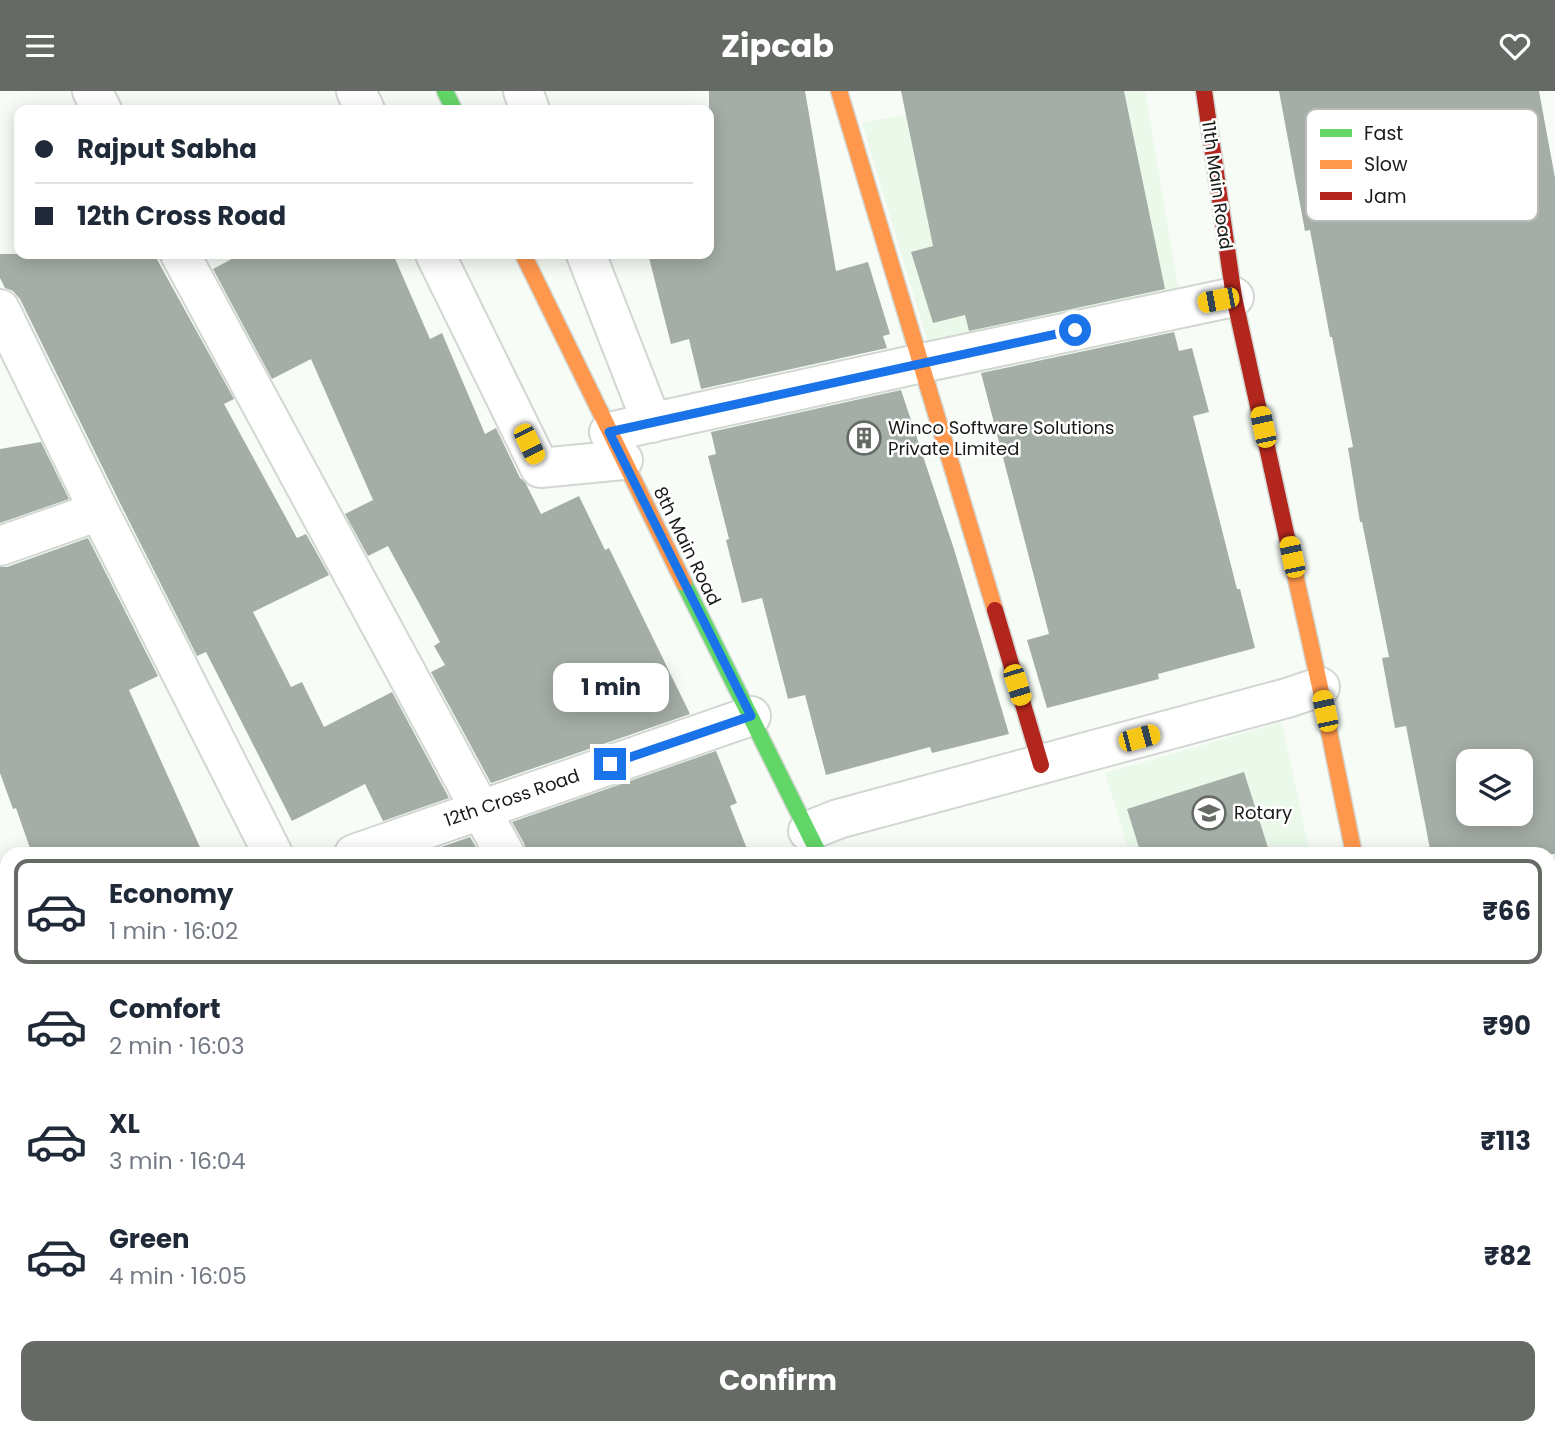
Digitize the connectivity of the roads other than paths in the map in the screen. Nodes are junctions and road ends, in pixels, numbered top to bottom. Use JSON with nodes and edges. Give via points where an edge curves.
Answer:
{"nodes":[{"id":1,"x":839,"y":91,"type":"edge"},
{"id":2,"x":1203,"y":91,"type":"edge"},
{"id":3,"x":183,"y":259,"type":"edge"},
{"id":4,"x":437,"y":259,"type":"edge"},
{"id":5,"x":525,"y":259,"type":"edge"},
{"id":6,"x":588,"y":259,"type":"edge"},
{"id":7,"x":1234,"y":297,"type":"junction"},
{"id":8,"x":0,"y":309,"type":"edge"},
{"id":9,"x":922,"y":363,"type":"junction"},
{"id":10,"x":652,"y":423,"type":"junction"},
{"id":11,"x":616,"y":446,"type":"junction"},
{"id":12,"x":99,"y":511,"type":"junction"},
{"id":13,"x":0,"y":546,"type":"edge"},
{"id":14,"x":1320,"y":687,"type":"junction"},
{"id":15,"x":751,"y":716,"type":"junction"},
{"id":16,"x":1041,"y":765,"type":"junction"},
{"id":17,"x":480,"y":809,"type":"junction"},
{"id":18,"x":814,"y":843,"type":"edge"},
{"id":19,"x":269,"y":847,"type":"edge"},
{"id":20,"x":374,"y":847,"type":"edge"},
{"id":21,"x":501,"y":847,"type":"edge"},
{"id":22,"x":1353,"y":847,"type":"edge"}],
"edges":[{"from":1,"to":9,"type":"street"},
{"from":2,"to":7,"type":"street","name":"11th Main Road"},
{"from":3,"to":17,"type":"street"},
{"from":4,"to":11,"type":"street","via":[[540,468]]},
{"from":5,"to":11,"type":"street","name":"8th Main Road"},
{"from":6,"to":10,"type":"street"},
{"from":7,"to":9,"type":"street"},
{"from":7,"to":14,"type":"street","name":"11th Main Road"},
{"from":8,"to":12,"type":"street"},
{"from":9,"to":10,"type":"street"},
{"from":9,"to":16,"type":"street"},
{"from":10,"to":11,"type":"street"},
{"from":11,"to":15,"type":"street","name":"8th Main Road"},
{"from":12,"to":13,"type":"street"},
{"from":12,"to":19,"type":"street"},
{"from":14,"to":16,"type":"street"},
{"from":14,"to":22,"type":"street","name":"11th Main Road"},
{"from":15,"to":17,"type":"street","name":"12th Cross Road"},
{"from":15,"to":18,"type":"street","name":"8th Main Road"},
{"from":16,"to":18,"type":"street","via":[[838,819]]},
{"from":17,"to":20,"type":"street","name":"12th Cross Road"},
{"from":17,"to":21,"type":"street"}]}
